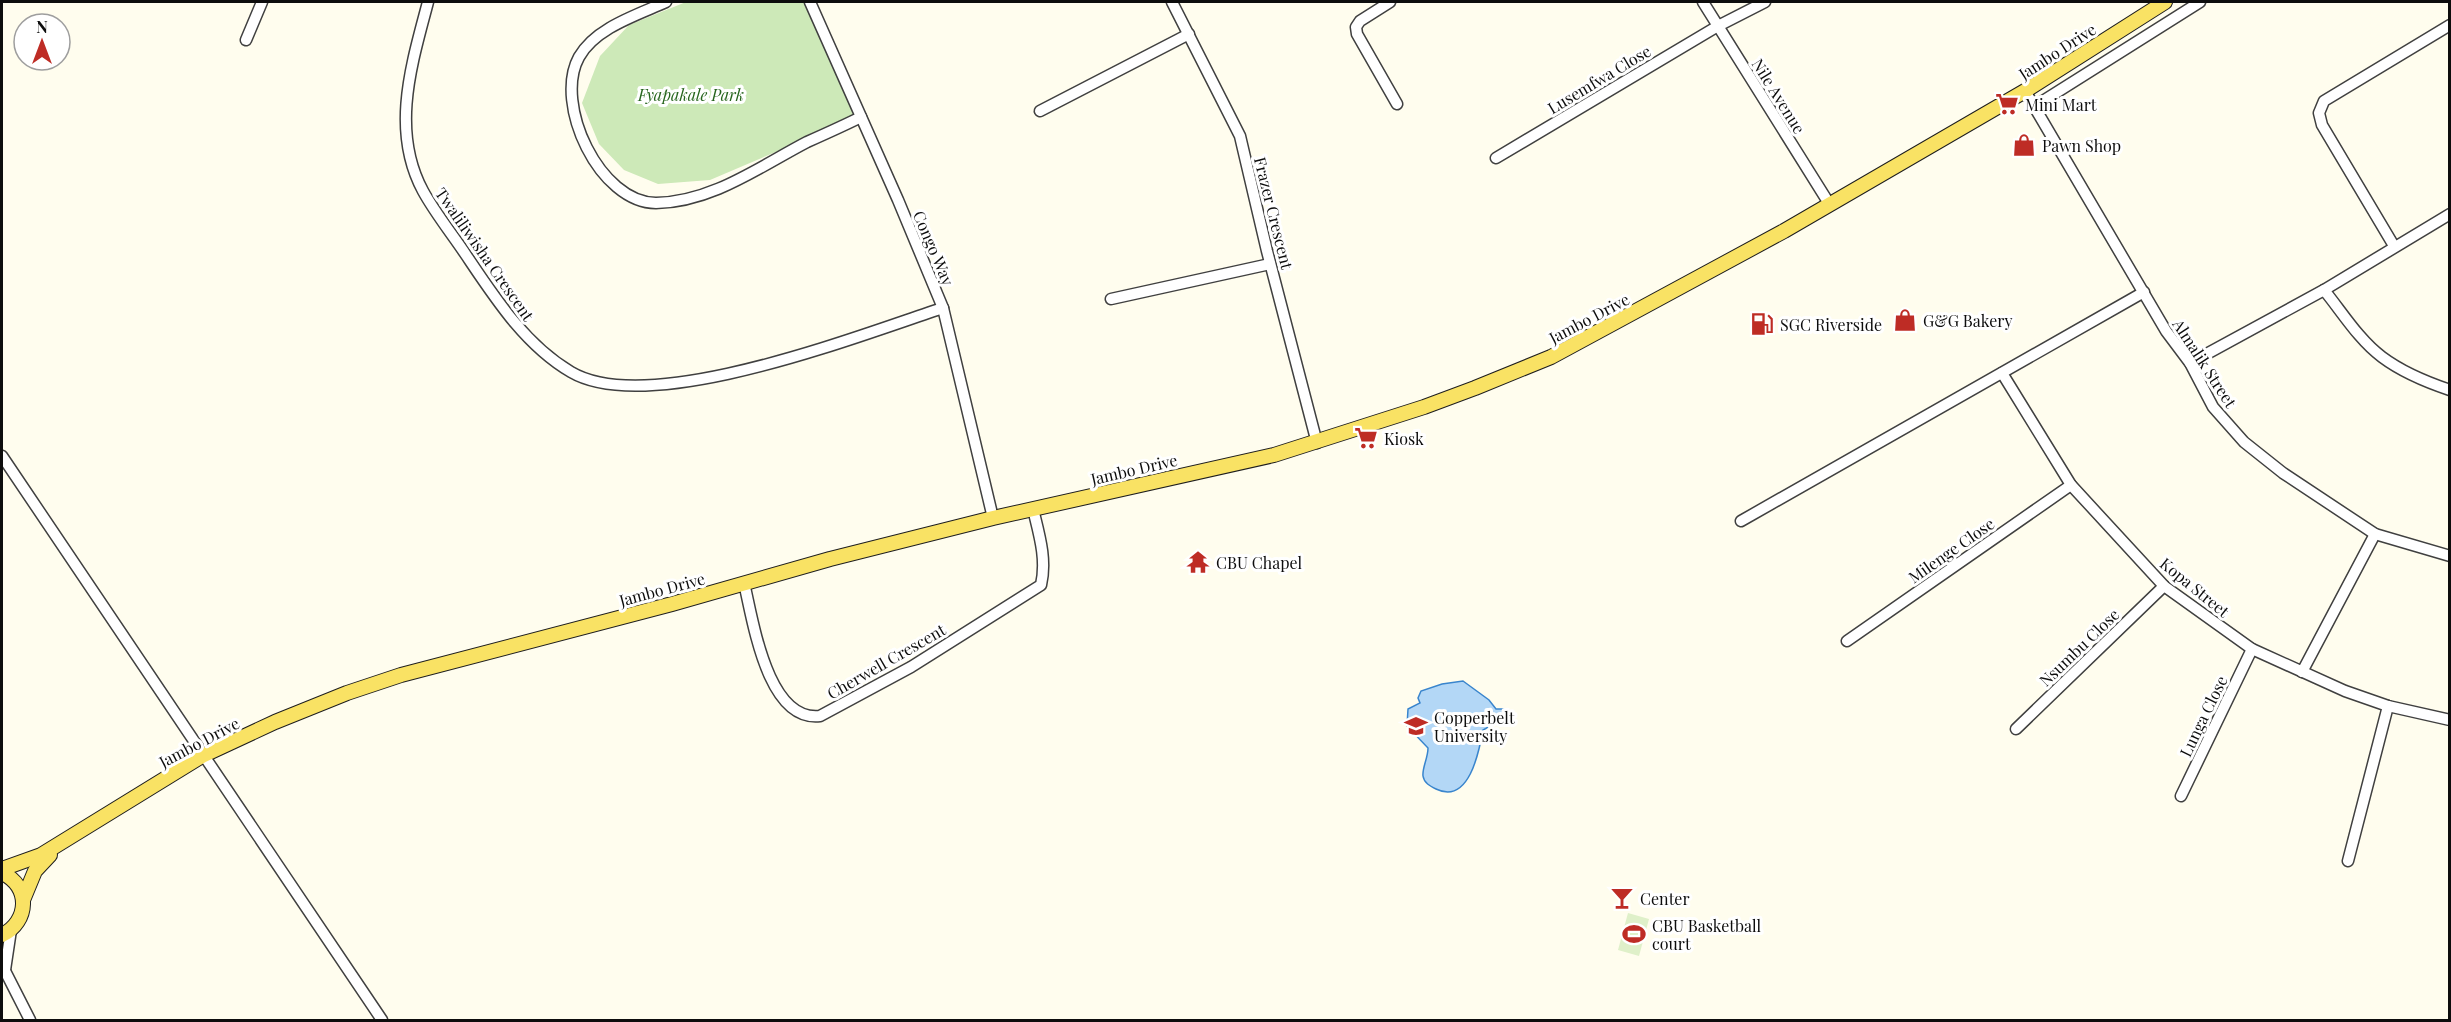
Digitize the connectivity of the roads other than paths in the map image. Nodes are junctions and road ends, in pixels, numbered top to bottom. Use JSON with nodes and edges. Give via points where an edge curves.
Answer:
{"nodes":[{"id":1,"x":262,"y":2,"type":"edge"},
{"id":2,"x":429,"y":2,"type":"edge"},
{"id":3,"x":666,"y":2,"type":"edge"},
{"id":4,"x":810,"y":2,"type":"edge"},
{"id":5,"x":1172,"y":2,"type":"edge"},
{"id":6,"x":1390,"y":2,"type":"edge"},
{"id":7,"x":1703,"y":2,"type":"edge"},
{"id":8,"x":1765,"y":2,"type":"edge"},
{"id":9,"x":2165,"y":2,"type":"edge"},
{"id":10,"x":2200,"y":2,"type":"edge"},
{"id":11,"x":2450,"y":25,"type":"edge"},
{"id":12,"x":1718,"y":26,"type":"junction"},
{"id":13,"x":1189,"y":34,"type":"junction"},
{"id":14,"x":246,"y":40,"type":"dead end"},
{"id":15,"x":2025,"y":92,"type":"junction"},
{"id":16,"x":1397,"y":104,"type":"dead end"},
{"id":17,"x":2035,"y":106,"type":"junction"},
{"id":18,"x":1040,"y":111,"type":"dead end"},
{"id":19,"x":861,"y":117,"type":"junction"},
{"id":20,"x":1496,"y":158,"type":"dead end"},
{"id":21,"x":1830,"y":205,"type":"junction"},
{"id":22,"x":2450,"y":214,"type":"edge"},
{"id":23,"x":2394,"y":246,"type":"junction"},
{"id":24,"x":1270,"y":264,"type":"junction"},
{"id":25,"x":2324,"y":290,"type":"junction"},
{"id":26,"x":2144,"y":292,"type":"junction"},
{"id":27,"x":1111,"y":299,"type":"dead end"},
{"id":28,"x":943,"y":308,"type":"junction"},
{"id":29,"x":2190,"y":363,"type":"junction"},
{"id":30,"x":2002,"y":373,"type":"junction"},
{"id":31,"x":2450,"y":390,"type":"edge"},
{"id":32,"x":1317,"y":443,"type":"junction"},
{"id":33,"x":2,"y":456,"type":"edge"},
{"id":34,"x":2071,"y":485,"type":"junction"},
{"id":35,"x":1033,"y":509,"type":"junction"},
{"id":36,"x":993,"y":518,"type":"junction"},
{"id":37,"x":1742,"y":521,"type":"dead end"},
{"id":38,"x":2375,"y":534,"type":"junction"},
{"id":39,"x":2450,"y":556,"type":"edge"},
{"id":40,"x":744,"y":583,"type":"junction"},
{"id":41,"x":2164,"y":586,"type":"junction"},
{"id":42,"x":1847,"y":641,"type":"dead end"},
{"id":43,"x":2252,"y":649,"type":"junction"},
{"id":44,"x":2302,"y":672,"type":"junction"},
{"id":45,"x":2388,"y":706,"type":"junction"},
{"id":46,"x":2450,"y":720,"type":"edge"},
{"id":47,"x":2016,"y":729,"type":"dead end"},
{"id":48,"x":202,"y":756,"type":"junction"},
{"id":49,"x":2181,"y":796,"type":"dead end"},
{"id":50,"x":60,"y":845,"type":"junction"},
{"id":51,"x":2348,"y":861,"type":"dead end"},
{"id":52,"x":2,"y":871,"type":"edge"},
{"id":53,"x":23,"y":900,"type":"junction"},
{"id":54,"x":6,"y":932,"type":"edge"},
{"id":55,"x":3,"y":967,"type":"edge"},
{"id":56,"x":30,"y":1020,"type":"edge"},
{"id":57,"x":382,"y":1020,"type":"edge"}],
"edges":[{"from":1,"to":14,"type":"street"},
{"from":2,"to":28,"type":"street","name":"Twaliliwisha Crescent","via":[[410,74],[405,118],[406,141],[422,190],[521,332],[573,374],[603,383],[645,386],[687,382],[778,362]]},
{"from":3,"to":19,"type":"street","via":[[612,27],[592,41],[572,72],[573,114],[580,135],[605,175],[638,199],[653,203],[689,199],[734,182]]},
{"from":4,"to":19,"type":"street","name":"Congo Way"},
{"from":5,"to":13,"type":"street","name":"Frazer Crescent"},
{"from":6,"to":16,"type":"street","via":[[1356,27]]},
{"from":7,"to":12,"type":"street","name":"Nile Avenue"},
{"from":8,"to":12,"type":"street","name":"Lusemfwa Close"},
{"from":9,"to":15,"type":"main road","name":"Jambo Drive"},
{"from":10,"to":17,"type":"street","name":"Jambo Drive"},
{"from":11,"to":23,"type":"street","via":[[2324,101],[2319,112],[2322,125]]},
{"from":12,"to":20,"type":"street","name":"Lusemfwa Close"},
{"from":12,"to":21,"type":"street","name":"Nile Avenue"},
{"from":13,"to":18,"type":"street"},
{"from":13,"to":24,"type":"street","name":"Frazer Crescent","via":[[1240,136]]},
{"from":15,"to":17,"type":"street","name":"Almalik Street"},
{"from":15,"to":21,"type":"main road","name":"Jambo Drive"},
{"from":17,"to":26,"type":"street","name":"Almalik Street"},
{"from":19,"to":28,"type":"street","name":"Congo Way"},
{"from":21,"to":32,"type":"main road","name":"Jambo Drive","via":[[1551,357],[1424,407]]},
{"from":22,"to":23,"type":"street"},
{"from":23,"to":25,"type":"street"},
{"from":24,"to":27,"type":"street"},
{"from":24,"to":32,"type":"street","name":"Frazer Crescent"},
{"from":25,"to":29,"type":"street"},
{"from":25,"to":31,"type":"street","via":[[2381,356]]},
{"from":26,"to":29,"type":"street","name":"Almalik Street"},
{"from":26,"to":30,"type":"street"},
{"from":28,"to":36,"type":"street","name":"Congo Way"},
{"from":29,"to":38,"type":"street","name":"Almalik Street","via":[[2213,407],[2244,442]]},
{"from":30,"to":34,"type":"street","name":"Kopa Street"},
{"from":30,"to":37,"type":"street"},
{"from":32,"to":35,"type":"main road","name":"Jambo Drive"},
{"from":33,"to":48,"type":"street"},
{"from":34,"to":41,"type":"street","name":"Kopa Street"},
{"from":34,"to":42,"type":"street","name":"Milenge Close"},
{"from":35,"to":36,"type":"main road","name":"Jambo Drive"},
{"from":35,"to":40,"type":"street","name":"Cherwell Crescent","via":[[1044,558],[1041,585],[911,667],[820,716],[801,713],[780,695],[761,654]]},
{"from":36,"to":40,"type":"main road","name":"Jambo Drive"},
{"from":38,"to":39,"type":"street","name":"Almalik Street"},
{"from":38,"to":44,"type":"street"},
{"from":40,"to":48,"type":"main road","name":"Jambo Drive","via":[[401,675],[275,722]]},
{"from":41,"to":43,"type":"street","name":"Kopa Street"},
{"from":41,"to":47,"type":"street","name":"Nsumbu Close"},
{"from":43,"to":44,"type":"street","name":"Kopa Street"},
{"from":43,"to":49,"type":"street","name":"Lunga Close"},
{"from":44,"to":45,"type":"street","name":"Kopa Street"},
{"from":45,"to":46,"type":"street","name":"Kopa Street"},
{"from":45,"to":51,"type":"street"},
{"from":48,"to":50,"type":"main road","name":"Jambo Drive"},
{"from":48,"to":57,"type":"street"},
{"from":50,"to":52,"type":"main road","name":"Jambo Drive"},
{"from":50,"to":53,"type":"main road","name":"Jambo Drive","via":[[35,871]]},
{"from":52,"to":53,"type":"main road","via":[[17,884]]},
{"from":53,"to":54,"type":"main road","name":"Jambo Drive","via":[[21,916]]},
{"from":54,"to":55,"type":"street"},
{"from":55,"to":56,"type":"street"}]}
